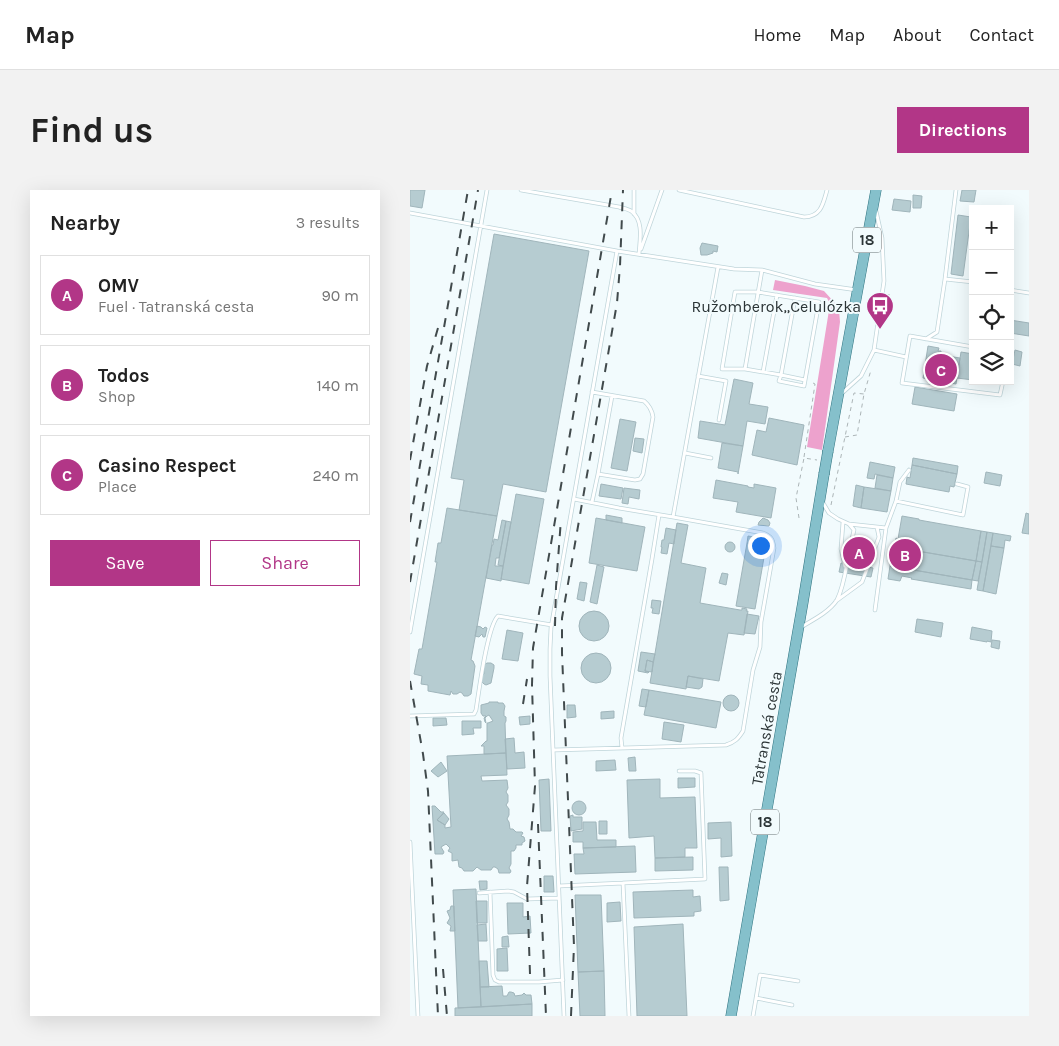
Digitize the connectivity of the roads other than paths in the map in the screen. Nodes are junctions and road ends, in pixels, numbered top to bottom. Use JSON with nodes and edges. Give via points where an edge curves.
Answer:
{"nodes":[{"id":1,"x":487,"y":190,"type":"edge"},
{"id":2,"x":521,"y":190,"type":"edge"},
{"id":3,"x":634,"y":190,"type":"edge"},
{"id":4,"x":662,"y":190,"type":"edge"},
{"id":5,"x":679,"y":190,"type":"edge"},
{"id":6,"x":826,"y":190,"type":"edge"},
{"id":7,"x":876,"y":190,"type":"edge"},
{"id":8,"x":956,"y":190,"type":"edge"},
{"id":9,"x":874,"y":202,"type":"junction"},
{"id":10,"x":410,"y":213,"type":"edge"},
{"id":11,"x":634,"y":215,"type":"junction"},
{"id":12,"x":480,"y":226,"type":"junction"},
{"id":13,"x":617,"y":250,"type":"junction"},
{"id":14,"x":639,"y":254,"type":"junction"},
{"id":15,"x":718,"y":267,"type":"junction"},
{"id":16,"x":762,"y":270,"type":"junction"},
{"id":17,"x":945,"y":279,"type":"junction"},
{"id":18,"x":969,"y":282,"type":"edge"},
{"id":19,"x":858,"y":290,"type":"junction"},
{"id":20,"x":1014,"y":291,"type":"edge"},
{"id":21,"x":758,"y":292,"type":"junction"},
{"id":22,"x":1029,"y":293,"type":"edge"},
{"id":23,"x":777,"y":296,"type":"junction"},
{"id":24,"x":794,"y":298,"type":"junction"},
{"id":25,"x":926,"y":339,"type":"junction"},
{"id":26,"x":969,"y":346,"type":"edge"},
{"id":27,"x":874,"y":350,"type":"junction"},
{"id":28,"x":906,"y":357,"type":"junction"},
{"id":29,"x":745,"y":369,"type":"junction"},
{"id":30,"x":763,"y":372,"type":"junction"},
{"id":31,"x":781,"y":375,"type":"junction"},
{"id":32,"x":698,"y":376,"type":"junction"},
{"id":33,"x":805,"y":380,"type":"junction"},
{"id":34,"x":1002,"y":385,"type":"edge"},
{"id":35,"x":592,"y":392,"type":"junction"},
{"id":36,"x":612,"y":396,"type":"junction"},
{"id":37,"x":838,"y":396,"type":"junction"},
{"id":38,"x":719,"y":420,"type":"dead end"},
{"id":39,"x":685,"y":453,"type":"junction"},
{"id":40,"x":711,"y":458,"type":"dead end"},
{"id":41,"x":909,"y":470,"type":"dead end"},
{"id":42,"x":598,"y":474,"type":"junction"},
{"id":43,"x":957,"y":484,"type":"dead end"},
{"id":44,"x":820,"y":498,"type":"junction"},
{"id":45,"x":574,"y":499,"type":"junction"},
{"id":46,"x":896,"y":501,"type":"junction"},
{"id":47,"x":592,"y":502,"type":"junction"},
{"id":48,"x":659,"y":515,"type":"junction"},
{"id":49,"x":674,"y":517,"type":"junction"},
{"id":50,"x":843,"y":522,"type":"junction"},
{"id":51,"x":849,"y":524,"type":"junction"},
{"id":52,"x":877,"y":526,"type":"junction"},
{"id":53,"x":886,"y":528,"type":"junction"},
{"id":54,"x":852,"y":539,"type":"dead end"},
{"id":55,"x":849,"y":553,"type":"dead end"},
{"id":56,"x":846,"y":570,"type":"junction"},
{"id":57,"x":836,"y":601,"type":"junction"},
{"id":58,"x":875,"y":610,"type":"dead end"},
{"id":59,"x":552,"y":625,"type":"junction"},
{"id":60,"x":799,"y":628,"type":"junction"},
{"id":61,"x":410,"y":632,"type":"edge"},
{"id":62,"x":410,"y":716,"type":"edge"},
{"id":63,"x":622,"y":748,"type":"junction"},
{"id":64,"x":554,"y":750,"type":"junction"},
{"id":65,"x":679,"y":771,"type":"dead end"},
{"id":66,"x":410,"y":842,"type":"edge"},
{"id":67,"x":624,"y":883,"type":"junction"},
{"id":68,"x":559,"y":886,"type":"junction"},
{"id":69,"x":490,"y":892,"type":"junction"},
{"id":70,"x":479,"y":893,"type":"dead end"},
{"id":71,"x":559,"y":898,"type":"junction"},
{"id":72,"x":563,"y":980,"type":"junction"},
{"id":73,"x":798,"y":981,"type":"dead end"},
{"id":74,"x":756,"y":998,"type":"junction"},
{"id":75,"x":792,"y":1005,"type":"dead end"},
{"id":76,"x":418,"y":1016,"type":"edge"},
{"id":77,"x":564,"y":1016,"type":"edge"},
{"id":78,"x":629,"y":1016,"type":"edge"},
{"id":79,"x":732,"y":1016,"type":"edge"},
{"id":80,"x":753,"y":1016,"type":"edge"}],
"edges":[{"from":1,"to":12,"type":"lane"},
{"from":2,"to":11,"type":"lane","via":[[619,207],[630,210]]},
{"from":3,"to":11,"type":"lane"},
{"from":4,"to":14,"type":"lane"},
{"from":5,"to":6,"type":"lane","via":[[811,217],[821,209]]},
{"from":7,"to":9,"type":"main road","number":"18"},
{"from":8,"to":17,"type":"lane"},
{"from":9,"to":19,"type":"main road","number":"18"},
{"from":9,"to":27,"type":"lane","via":[[882,238],[884,280]]},
{"from":10,"to":12,"type":"lane"},
{"from":11,"to":14,"type":"lane","via":[[641,230]]},
{"from":12,"to":13,"type":"lane"},
{"from":12,"to":61,"type":"lane"},
{"from":13,"to":14,"type":"lane"},
{"from":13,"to":35,"type":"lane"},
{"from":14,"to":15,"type":"lane"},
{"from":15,"to":16,"type":"lane"},
{"from":15,"to":32,"type":"lane"},
{"from":16,"to":19,"type":"lane","via":[[815,284]]},
{"from":16,"to":21,"type":"lane"},
{"from":17,"to":18,"type":"lane"},
{"from":17,"to":25,"type":"lane","via":[[937,332]]},
{"from":19,"to":37,"type":"main road","number":"18"},
{"from":20,"to":22,"type":"lane"},
{"from":21,"to":23,"type":"lane"},
{"from":21,"to":29,"type":"lane"},
{"from":21,"to":29,"type":"lane","via":[[735,292],[722,369]]},
{"from":23,"to":24,"type":"lane"},
{"from":23,"to":30,"type":"lane"},
{"from":24,"to":31,"type":"lane"},
{"from":24,"to":33,"type":"lane","via":[[819,302]]},
{"from":25,"to":26,"type":"lane"},
{"from":25,"to":28,"type":"lane","via":[[910,336]]},
{"from":27,"to":28,"type":"lane"},
{"from":27,"to":37,"type":"lane","via":[[862,376]]},
{"from":28,"to":34,"type":"lane","via":[[902,383],[1000,395]]},
{"from":29,"to":30,"type":"lane"},
{"from":30,"to":31,"type":"lane"},
{"from":31,"to":33,"type":"lane"},
{"from":31,"to":33,"type":"lane","via":[[779,382],[804,386]]},
{"from":32,"to":38,"type":"lane","via":[[726,381]]},
{"from":32,"to":39,"type":"lane"},
{"from":35,"to":36,"type":"lane"},
{"from":35,"to":45,"type":"lane"},
{"from":36,"to":42,"type":"lane"},
{"from":36,"to":42,"type":"lane","via":[[644,401],[652,411],[643,474],[635,480]]},
{"from":37,"to":44,"type":"main road","name":"Tatranská cesta","number":"18","bridge":true},
{"from":39,"to":40,"type":"lane"},
{"from":39,"to":49,"type":"lane"},
{"from":41,"to":46,"type":"lane","via":[[900,482]]},
{"from":42,"to":47,"type":"lane"},
{"from":43,"to":46,"type":"lane","via":[[968,487],[963,515]]},
{"from":44,"to":50,"type":"lane","via":[[828,513]]},
{"from":44,"to":60,"type":"main road","name":"Tatranská cesta","number":"18"},
{"from":45,"to":47,"type":"lane"},
{"from":45,"to":59,"type":"lane"},
{"from":46,"to":53,"type":"lane"},
{"from":47,"to":48,"type":"lane"},
{"from":48,"to":49,"type":"lane"},
{"from":48,"to":63,"type":"lane","via":[[621,738]]},
{"from":49,"to":63,"type":"lane","via":[[763,533],[773,540],[760,647],[752,670],[743,731],[734,742],[726,744]]},
{"from":50,"to":51,"type":"lane"},
{"from":50,"to":56,"type":"lane","via":[[841,549]]},
{"from":51,"to":52,"type":"lane"},
{"from":51,"to":54,"type":"lane","via":[[854,530]]},
{"from":52,"to":53,"type":"lane"},
{"from":52,"to":57,"type":"lane","via":[[879,537],[862,582]]},
{"from":53,"to":58,"type":"lane"},
{"from":55,"to":56,"type":"lane"},
{"from":56,"to":57,"type":"lane"},
{"from":57,"to":60,"type":"lane","via":[[826,612]]},
{"from":59,"to":62,"type":"lane","via":[[498,616],[492,624],[474,714]]},
{"from":59,"to":64,"type":"lane","via":[[550,676]]},
{"from":60,"to":79,"type":"main road","name":"Tatranská cesta","number":"18"},
{"from":63,"to":64,"type":"lane"},
{"from":64,"to":68,"type":"lane"},
{"from":65,"to":67,"type":"lane","via":[[701,773],[705,880]]},
{"from":66,"to":76,"type":"lane"},
{"from":67,"to":68,"type":"lane"},
{"from":67,"to":78,"type":"lane"},
{"from":68,"to":71,"type":"lane"},
{"from":69,"to":70,"type":"lane"},
{"from":69,"to":71,"type":"lane","via":[[514,892],[527,899]]},
{"from":69,"to":72,"type":"lane","via":[[495,980]]},
{"from":71,"to":72,"type":"lane"},
{"from":72,"to":77,"type":"lane"},
{"from":73,"to":74,"type":"lane","via":[[760,975]]},
{"from":74,"to":75,"type":"lane"},
{"from":74,"to":80,"type":"lane"}]}
